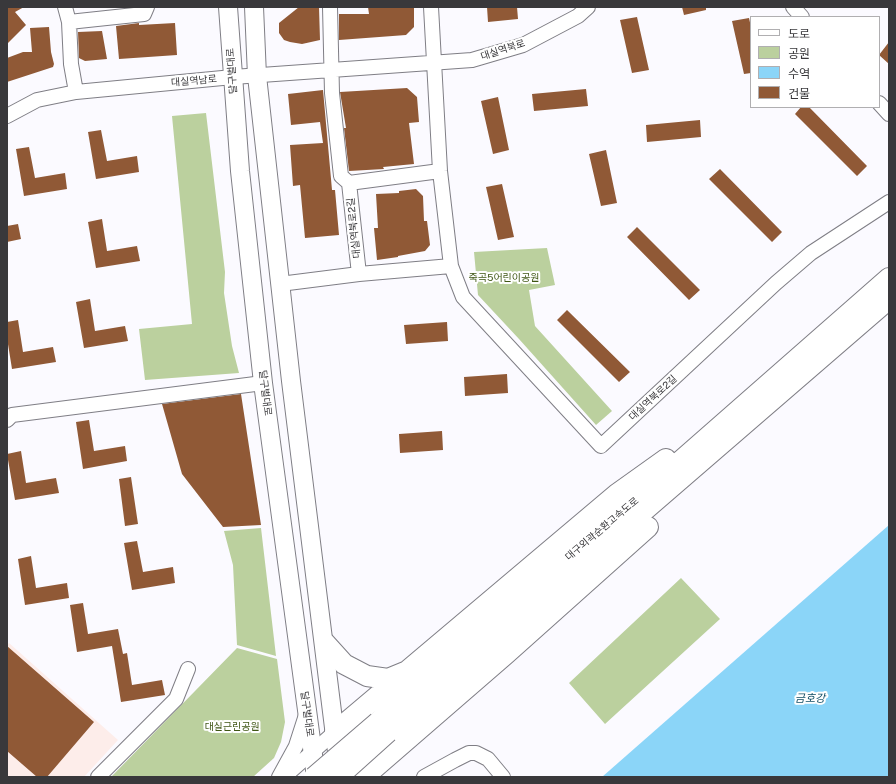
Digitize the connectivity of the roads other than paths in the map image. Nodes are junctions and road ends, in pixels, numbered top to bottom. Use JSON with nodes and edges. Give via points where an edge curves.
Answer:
{"nodes":[{"id":1,"x":65,"y":7,"type":"edge"},
{"id":2,"x":228,"y":7,"type":"edge"},
{"id":3,"x":254,"y":7,"type":"edge"},
{"id":4,"x":330,"y":7,"type":"edge"},
{"id":5,"x":431,"y":7,"type":"edge"},
{"id":6,"x":588,"y":7,"type":"edge"},
{"id":7,"x":793,"y":7,"type":"edge"},
{"id":8,"x":146,"y":11,"type":"edge"},
{"id":9,"x":801,"y":16,"type":"edge"},
{"id":10,"x":69,"y":22,"type":"junction"},
{"id":11,"x":433,"y":64,"type":"junction"},
{"id":12,"x":332,"y":71,"type":"junction"},
{"id":13,"x":257,"y":76,"type":"junction"},
{"id":14,"x":233,"y":78,"type":"junction"},
{"id":15,"x":76,"y":92,"type":"junction"},
{"id":16,"x":880,"y":104,"type":"edge"},
{"id":17,"x":889,"y":114,"type":"edge"},
{"id":18,"x":7,"y":116,"type":"edge"},
{"id":19,"x":440,"y":171,"type":"junction"},
{"id":20,"x":349,"y":183,"type":"junction"},
{"id":21,"x":889,"y":202,"type":"edge"},
{"id":22,"x":451,"y":266,"type":"junction"},
{"id":23,"x":359,"y":274,"type":"junction"},
{"id":24,"x":889,"y":278,"type":"edge"},
{"id":25,"x":280,"y":284,"type":"junction"},
{"id":26,"x":889,"y":299,"type":"edge"},
{"id":27,"x":798,"y":379,"type":"junction"},
{"id":28,"x":263,"y":383,"type":"junction"},
{"id":29,"x":744,"y":406,"type":"junction"},
{"id":30,"x":8,"y":415,"type":"edge"},
{"id":31,"x":325,"y":643,"type":"junction"},
{"id":32,"x":188,"y":668,"type":"dead end"},
{"id":33,"x":409,"y":670,"type":"junction"},
{"id":34,"x":307,"y":715,"type":"junction"},
{"id":35,"x":383,"y":727,"type":"junction"},
{"id":36,"x":335,"y":732,"type":"junction"},
{"id":37,"x":312,"y":752,"type":"junction"},
{"id":38,"x":98,"y":777,"type":"edge"},
{"id":39,"x":279,"y":777,"type":"edge"},
{"id":40,"x":284,"y":777,"type":"edge"},
{"id":41,"x":315,"y":777,"type":"edge"},
{"id":42,"x":340,"y":777,"type":"edge"},
{"id":43,"x":364,"y":777,"type":"edge"},
{"id":44,"x":424,"y":777,"type":"edge"},
{"id":45,"x":503,"y":777,"type":"edge"}],
"edges":[{"from":1,"to":10,"type":"street"},
{"from":2,"to":14,"type":"main road","name":"달구벌대로"},
{"from":3,"to":13,"type":"main road"},
{"from":4,"to":12,"type":"street"},
{"from":5,"to":11,"type":"street","name":"대실역북로2길"},
{"from":6,"to":11,"type":"street","name":"대실역북로","via":[[578,16],[523,45],[472,60]]},
{"from":7,"to":9,"type":"street"},
{"from":8,"to":10,"type":"street"},
{"from":10,"to":15,"type":"street","via":[[70,59]]},
{"from":11,"to":12,"type":"street","name":"대실역남로"},
{"from":11,"to":19,"type":"street","name":"대실역북로2길"},
{"from":12,"to":13,"type":"street","name":"대실역남로"},
{"from":12,"to":20,"type":"street","via":[[341,176]]},
{"from":13,"to":14,"type":"street","name":"대실역남로"},
{"from":13,"to":25,"type":"main road"},
{"from":14,"to":15,"type":"street","name":"대실역남로"},
{"from":14,"to":28,"type":"main road","name":"달구벌대로","via":[[240,171]]},
{"from":15,"to":18,"type":"street","name":"대실역남로","via":[[36,100]]},
{"from":16,"to":17,"type":"street"},
{"from":19,"to":20,"type":"street","name":"대실역북로2길"},
{"from":19,"to":22,"type":"street","name":"대실역북로2길"},
{"from":20,"to":23,"type":"street","name":"대실역북로2길"},
{"from":21,"to":22,"type":"street","name":"대실역북로2길","via":[[811,253],[776,282],[601,446],[463,297]]},
{"from":22,"to":23,"type":"street"},
{"from":23,"to":25,"type":"street"},
{"from":24,"to":29,"type":"highway","name":"대구외곽순환고속도로"},
{"from":25,"to":31,"type":"main road"},
{"from":26,"to":27,"type":"highway","name":"대구외곽순환고속도로"},
{"from":27,"to":35,"type":"highway","name":"대구외곽순환고속도로"},
{"from":27,"to":43,"type":"highway","via":[[749,430],[640,534]]},
{"from":28,"to":30,"type":"street"},
{"from":28,"to":34,"type":"main road","name":"달구벌대로"},
{"from":29,"to":33,"type":"highway","via":[[617,494]]},
{"from":29,"to":35,"type":"highway","name":"대구외곽순환고속도로"},
{"from":31,"to":33,"type":"highway","via":[[344,664],[367,676],[388,678]]},
{"from":31,"to":36,"type":"main road"},
{"from":32,"to":38,"type":"street","via":[[176,699]]},
{"from":33,"to":36,"type":"highway"},
{"from":34,"to":37,"type":"main road","name":"달구벌대로"},
{"from":34,"to":39,"type":"street","via":[[296,746]]},
{"from":35,"to":41,"type":"highway","name":"대구외곽순환고속도로","bridge":true},
{"from":35,"to":42,"type":"highway","name":"대구외곽순환고속도로","bridge":true},
{"from":36,"to":37,"type":"street"},
{"from":36,"to":42,"type":"main road"},
{"from":37,"to":40,"type":"street"},
{"from":37,"to":41,"type":"main road","name":"달구벌대로"},
{"from":44,"to":45,"type":"street","via":[[469,753],[476,753],[488,760]]}]}
